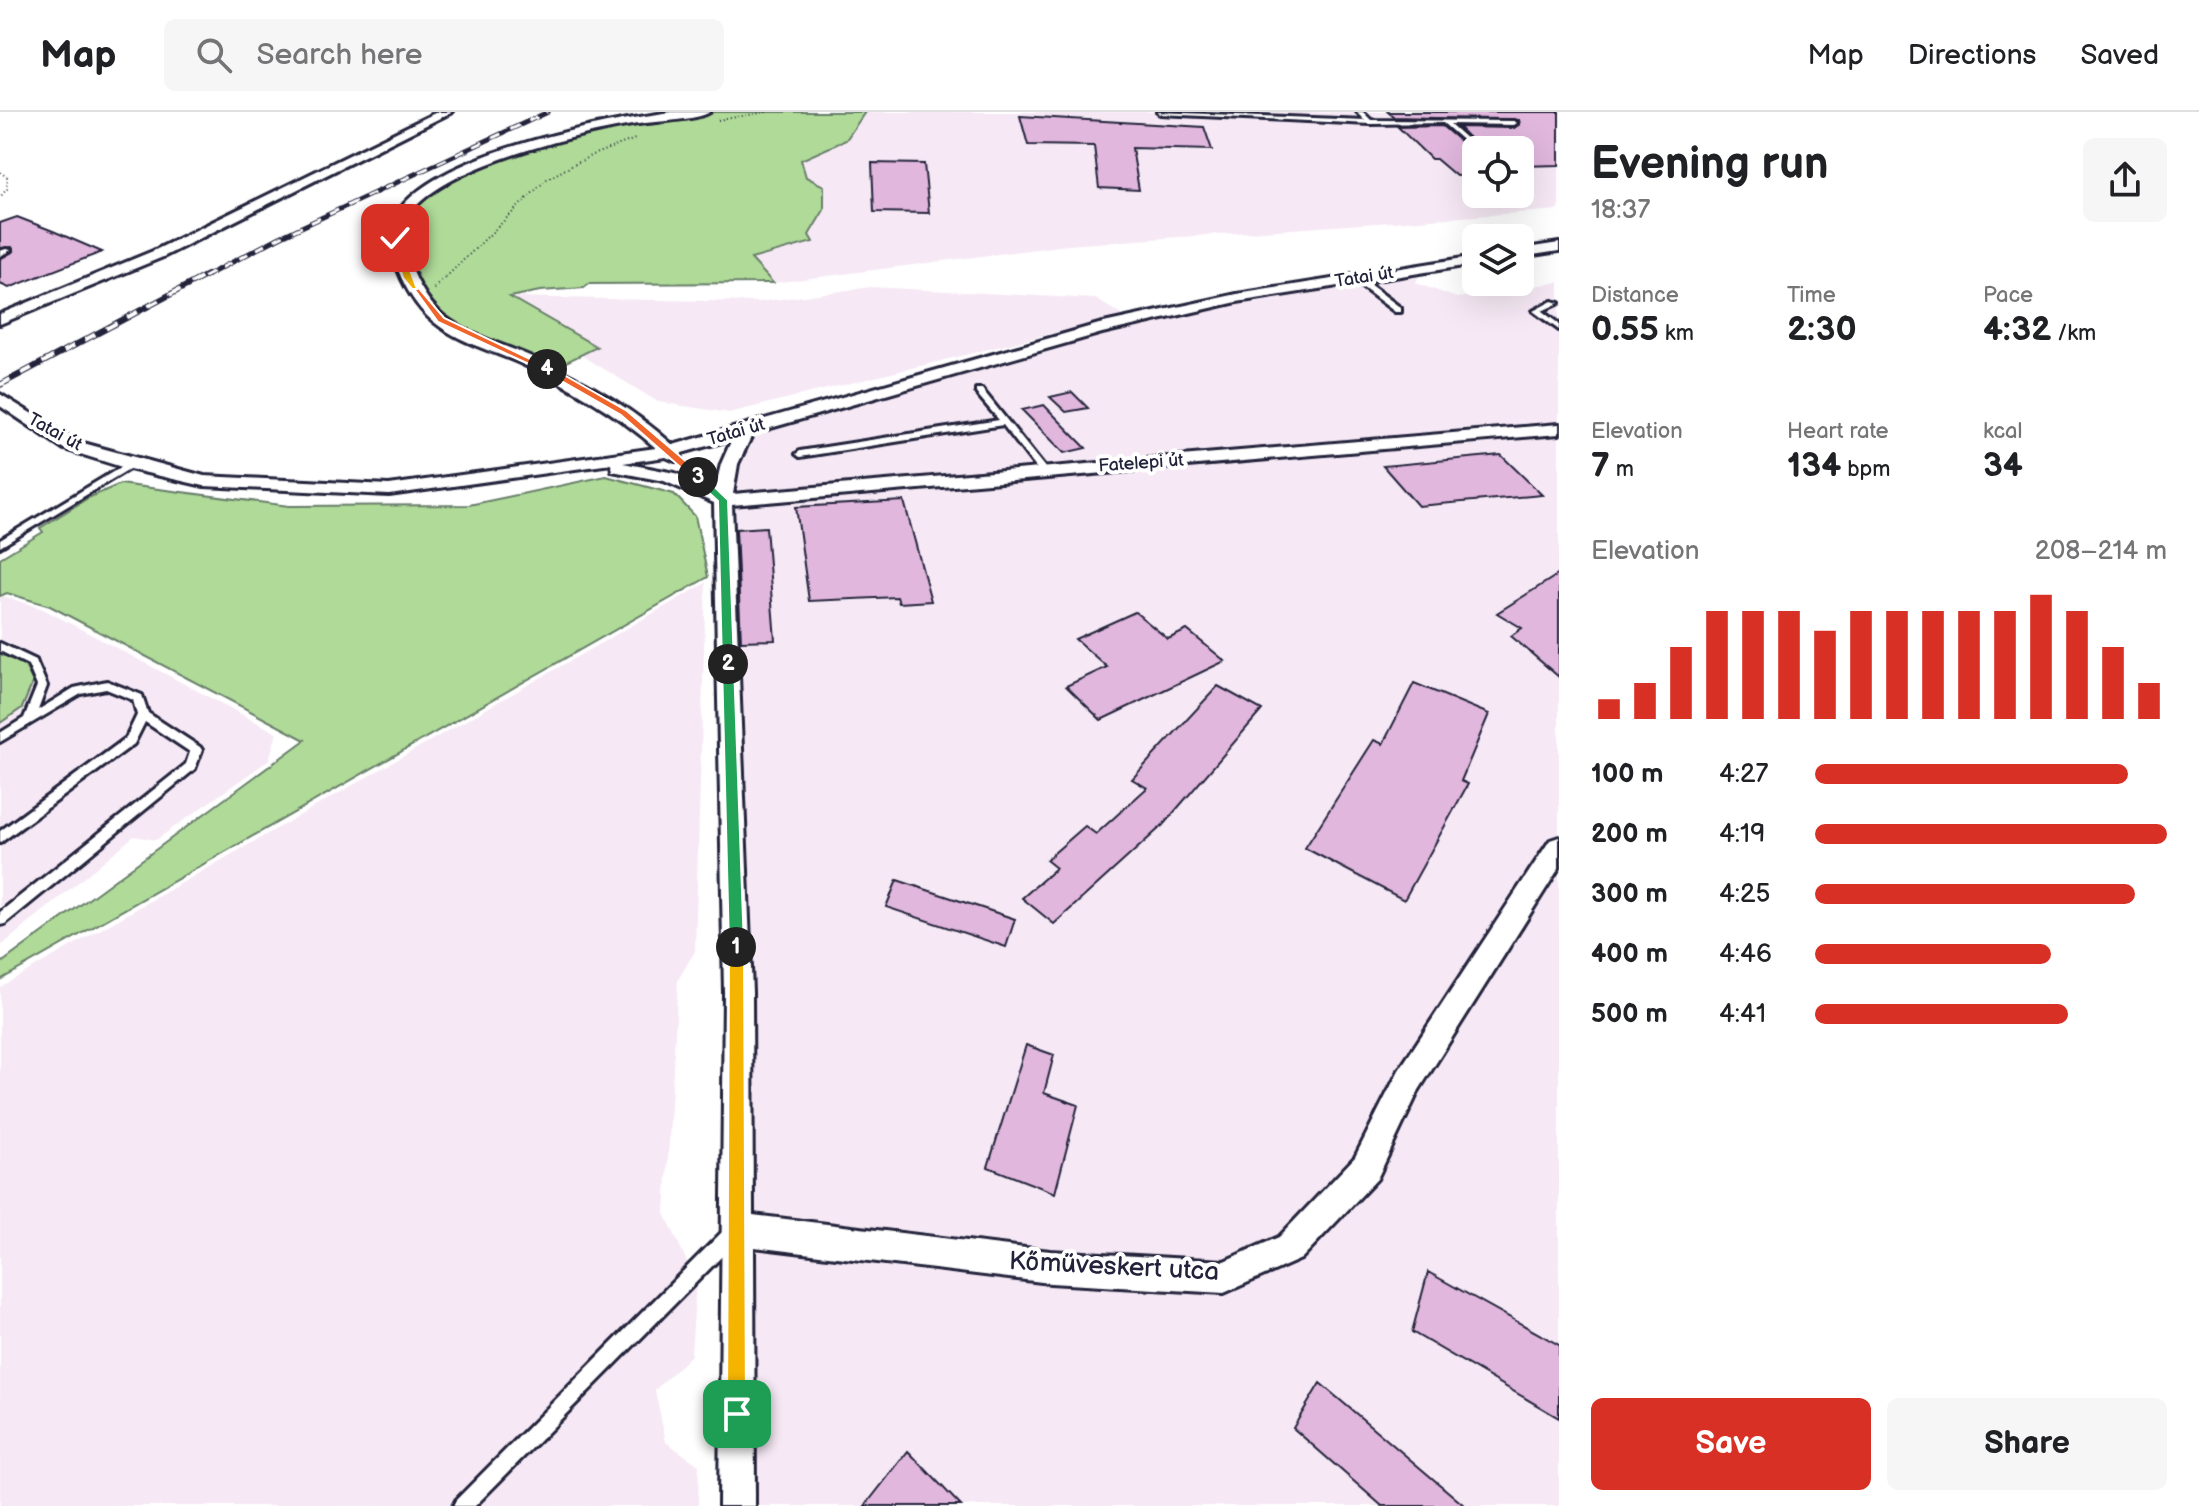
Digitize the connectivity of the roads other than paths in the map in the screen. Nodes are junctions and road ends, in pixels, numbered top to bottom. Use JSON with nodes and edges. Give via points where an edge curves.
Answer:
{"nodes":[{"id":1,"x":446,"y":112,"type":"edge"},
{"id":2,"x":1160,"y":112,"type":"edge"},
{"id":3,"x":1360,"y":112,"type":"edge"},
{"id":4,"x":709,"y":116,"type":"edge"},
{"id":5,"x":1370,"y":122,"type":"junction"},
{"id":6,"x":1447,"y":122,"type":"junction"},
{"id":7,"x":1514,"y":123,"type":"dead end"},
{"id":8,"x":1462,"y":137,"type":"edge"},
{"id":9,"x":1559,"y":247,"type":"edge"},
{"id":10,"x":1534,"y":251,"type":"edge"},
{"id":11,"x":1462,"y":262,"type":"edge"},
{"id":12,"x":1354,"y":277,"type":"junction"},
{"id":13,"x":1555,"y":303,"type":"dead end"},
{"id":14,"x":1398,"y":310,"type":"dead end"},
{"id":15,"x":0,"y":319,"type":"edge"},
{"id":16,"x":1559,"y":328,"type":"edge"},
{"id":17,"x":979,"y":391,"type":"dead end"},
{"id":18,"x":0,"y":399,"type":"edge"},
{"id":19,"x":1005,"y":422,"type":"junction"},
{"id":20,"x":1559,"y":429,"type":"edge"},
{"id":21,"x":745,"y":431,"type":"junction"},
{"id":22,"x":670,"y":451,"type":"junction"},
{"id":23,"x":800,"y":454,"type":"dead end"},
{"id":24,"x":589,"y":463,"type":"junction"},
{"id":25,"x":131,"y":464,"type":"junction"},
{"id":26,"x":1043,"y":471,"type":"junction"},
{"id":27,"x":723,"y":500,"type":"junction"},
{"id":28,"x":0,"y":544,"type":"edge"},
{"id":29,"x":0,"y":647,"type":"edge"},
{"id":30,"x":143,"y":715,"type":"junction"},
{"id":31,"x":29,"y":718,"type":"junction"},
{"id":32,"x":0,"y":738,"type":"edge"},
{"id":33,"x":0,"y":838,"type":"edge"},
{"id":34,"x":1559,"y":847,"type":"edge"},
{"id":35,"x":0,"y":920,"type":"edge"},
{"id":36,"x":737,"y":1229,"type":"junction"},
{"id":37,"x":462,"y":1506,"type":"edge"},
{"id":38,"x":737,"y":1506,"type":"edge"}],
"edges":[{"from":1,"to":15,"type":"street","via":[[158,254]]},
{"from":2,"to":5,"type":"lane"},
{"from":3,"to":5,"type":"lane"},
{"from":4,"to":22,"type":"street","via":[[591,128],[481,163],[436,187],[403,214],[395,238],[407,278],[441,320],[579,386],[624,413]]},
{"from":5,"to":6,"type":"lane"},
{"from":6,"to":7,"type":"lane"},
{"from":6,"to":8,"type":"lane"},
{"from":9,"to":10,"type":"street"},
{"from":11,"to":12,"type":"street","name":"Tatai út"},
{"from":12,"to":14,"type":"lane"},
{"from":12,"to":21,"type":"street","name":"Tatai út","via":[[1099,329]]},
{"from":13,"to":16,"type":"lane","via":[[1537,311]]},
{"from":17,"to":19,"type":"lane"},
{"from":18,"to":25,"type":"street","name":"Tatai út","via":[[70,445]]},
{"from":19,"to":23,"type":"lane"},
{"from":19,"to":26,"type":"lane"},
{"from":20,"to":26,"type":"street","name":"Fatelepi út"},
{"from":21,"to":22,"type":"street","name":"Tatai út"},
{"from":21,"to":27,"type":"street","via":[[731,454]]},
{"from":22,"to":24,"type":"street","name":"Tatai út"},
{"from":22,"to":27,"type":"street"},
{"from":24,"to":25,"type":"street","name":"Tatai út","via":[[389,490],[204,481]]},
{"from":24,"to":27,"type":"street","via":[[669,477]]},
{"from":25,"to":28,"type":"lane"},
{"from":26,"to":27,"type":"street","name":"Fatelepi út"},
{"from":27,"to":36,"type":"street","via":[[738,992]]},
{"from":29,"to":31,"type":"lane","via":[[32,663],[42,686]]},
{"from":30,"to":31,"type":"lane","via":[[138,698],[107,685],[78,691]]},
{"from":30,"to":33,"type":"lane","via":[[130,741]]},
{"from":30,"to":35,"type":"lane","via":[[196,750],[191,766]]},
{"from":31,"to":32,"type":"lane"},
{"from":34,"to":36,"type":"street","name":"Kőműveskert utca","via":[[1409,1080],[1366,1168],[1290,1248],[1224,1277],[1050,1267]]},
{"from":36,"to":37,"type":"lane"},
{"from":36,"to":38,"type":"street"}]}
